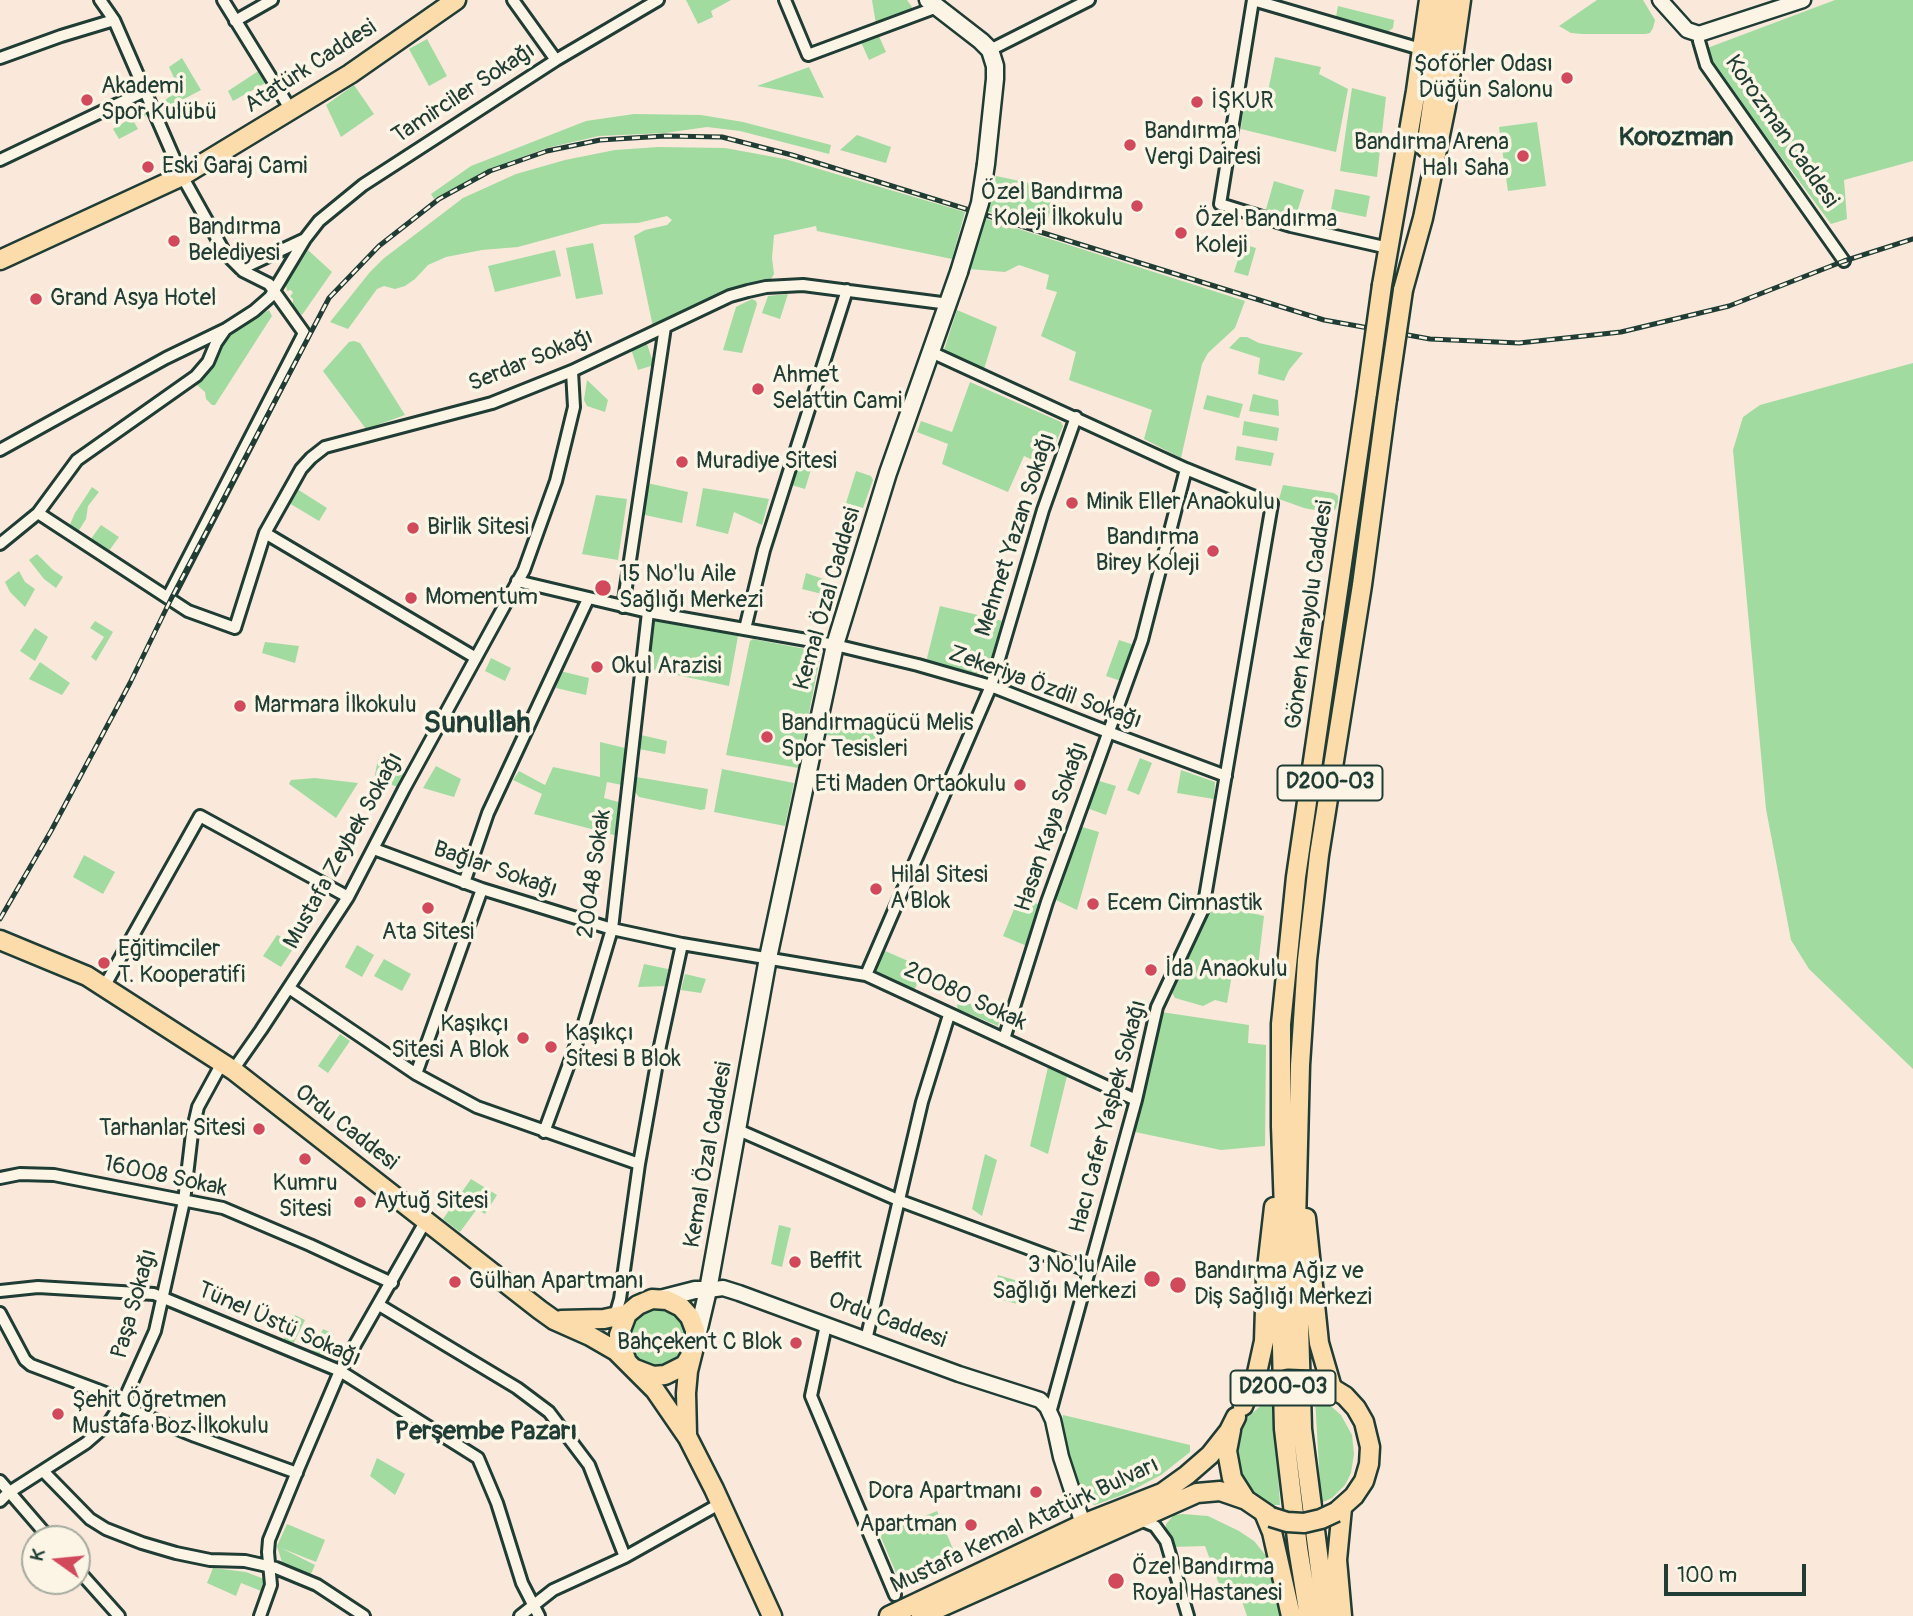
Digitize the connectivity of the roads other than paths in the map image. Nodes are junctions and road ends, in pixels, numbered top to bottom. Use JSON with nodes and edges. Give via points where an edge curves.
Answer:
{"nodes":[{"id":1,"x":100,"y":0,"type":"edge"},
{"id":2,"x":223,"y":0,"type":"edge"},
{"id":3,"x":272,"y":0,"type":"edge"},
{"id":4,"x":456,"y":0,"type":"edge"},
{"id":5,"x":513,"y":0,"type":"edge"},
{"id":6,"x":658,"y":0,"type":"edge"},
{"id":7,"x":785,"y":0,"type":"edge"},
{"id":8,"x":1089,"y":0,"type":"edge"},
{"id":9,"x":1253,"y":0,"type":"edge"},
{"id":10,"x":1421,"y":0,"type":"edge"},
{"id":11,"x":1429,"y":0,"type":"edge"},
{"id":12,"x":1447,"y":0,"type":"edge"},
{"id":13,"x":1461,"y":0,"type":"edge"},
{"id":14,"x":1660,"y":0,"type":"edge"},
{"id":15,"x":1803,"y":0,"type":"edge"},
{"id":16,"x":932,"y":3,"type":"edge"},
{"id":17,"x":114,"y":20,"type":"junction"},
{"id":18,"x":236,"y":21,"type":"junction"},
{"id":19,"x":1699,"y":34,"type":"junction"},
{"id":20,"x":1414,"y":47,"type":"junction"},
{"id":21,"x":990,"y":50,"type":"junction"},
{"id":22,"x":0,"y":58,"type":"edge"},
{"id":23,"x":556,"y":60,"type":"junction"},
{"id":24,"x":145,"y":91,"type":"junction"},
{"id":25,"x":290,"y":110,"type":"junction"},
{"id":26,"x":0,"y":160,"type":"edge"},
{"id":27,"x":182,"y":176,"type":"junction"},
{"id":28,"x":305,"y":239,"type":"junction"},
{"id":29,"x":1384,"y":247,"type":"junction"},
{"id":30,"x":0,"y":260,"type":"edge"},
{"id":31,"x":1844,"y":261,"type":"dead end"},
{"id":32,"x":241,"y":269,"type":"junction"},
{"id":33,"x":1382,"y":285,"type":"junction"},
{"id":34,"x":847,"y":290,"type":"junction"},
{"id":35,"x":1403,"y":290,"type":"junction"},
{"id":36,"x":274,"y":292,"type":"junction"},
{"id":37,"x":949,"y":304,"type":"junction"},
{"id":38,"x":665,"y":327,"type":"junction"},
{"id":39,"x":226,"y":329,"type":"junction"},
{"id":40,"x":931,"y":352,"type":"junction"},
{"id":41,"x":572,"y":371,"type":"junction"},
{"id":42,"x":1076,"y":416,"type":"junction"},
{"id":43,"x":0,"y":450,"type":"edge"},
{"id":44,"x":1186,"y":469,"type":"junction"},
{"id":45,"x":38,"y":513,"type":"junction"},
{"id":46,"x":265,"y":533,"type":"junction"},
{"id":47,"x":0,"y":544,"type":"edge"},
{"id":48,"x":517,"y":581,"type":"junction"},
{"id":49,"x":167,"y":597,"type":"junction"},
{"id":50,"x":588,"y":599,"type":"junction"},
{"id":51,"x":623,"y":607,"type":"junction"},
{"id":52,"x":648,"y":612,"type":"junction"},
{"id":53,"x":745,"y":629,"type":"junction"},
{"id":54,"x":835,"y":645,"type":"junction"},
{"id":55,"x":476,"y":658,"type":"junction"},
{"id":56,"x":991,"y":686,"type":"junction"},
{"id":57,"x":1108,"y":732,"type":"junction"},
{"id":58,"x":1226,"y":776,"type":"junction"},
{"id":59,"x":374,"y":849,"type":"junction"},
{"id":60,"x":464,"y":883,"type":"junction"},
{"id":61,"x":482,"y":889,"type":"junction"},
{"id":62,"x":348,"y":897,"type":"junction"},
{"id":63,"x":612,"y":929,"type":"junction"},
{"id":64,"x":0,"y":940,"type":"edge"},
{"id":65,"x":682,"y":944,"type":"junction"},
{"id":66,"x":768,"y":958,"type":"junction"},
{"id":67,"x":866,"y":975,"type":"junction"},
{"id":68,"x":104,"y":987,"type":"junction"},
{"id":69,"x":289,"y":988,"type":"junction"},
{"id":70,"x":948,"y":1015,"type":"junction"},
{"id":71,"x":1004,"y":1039,"type":"junction"},
{"id":72,"x":227,"y":1067,"type":"junction"},
{"id":73,"x":416,"y":1074,"type":"junction"},
{"id":74,"x":1136,"y":1100,"type":"junction"},
{"id":75,"x":736,"y":1129,"type":"junction"},
{"id":76,"x":544,"y":1132,"type":"junction"},
{"id":77,"x":1281,"y":1158,"type":"junction"},
{"id":78,"x":639,"y":1164,"type":"junction"},
{"id":79,"x":1297,"y":1170,"type":"junction"},
{"id":80,"x":0,"y":1178,"type":"edge"},
{"id":81,"x":184,"y":1200,"type":"junction"},
{"id":82,"x":898,"y":1200,"type":"junction"},
{"id":83,"x":425,"y":1222,"type":"junction"},
{"id":84,"x":712,"y":1267,"type":"junction"},
{"id":85,"x":1089,"y":1272,"type":"junction"},
{"id":86,"x":392,"y":1283,"type":"junction"},
{"id":87,"x":708,"y":1290,"type":"junction"},
{"id":88,"x":0,"y":1291,"type":"edge"},
{"id":89,"x":681,"y":1293,"type":"junction"},
{"id":90,"x":163,"y":1297,"type":"junction"},
{"id":91,"x":660,"y":1299,"type":"junction"},
{"id":92,"x":379,"y":1305,"type":"junction"},
{"id":93,"x":623,"y":1310,"type":"junction"},
{"id":94,"x":0,"y":1313,"type":"edge"},
{"id":95,"x":554,"y":1320,"type":"junction"},
{"id":96,"x":826,"y":1325,"type":"junction"},
{"id":97,"x":866,"y":1340,"type":"junction"},
{"id":98,"x":693,"y":1349,"type":"junction"},
{"id":99,"x":631,"y":1366,"type":"junction"},
{"id":100,"x":340,"y":1371,"type":"junction"},
{"id":101,"x":1330,"y":1386,"type":"junction"},
{"id":102,"x":123,"y":1403,"type":"junction"},
{"id":103,"x":1239,"y":1412,"type":"junction"},
{"id":104,"x":1050,"y":1413,"type":"junction"},
{"id":105,"x":688,"y":1438,"type":"junction"},
{"id":106,"x":44,"y":1472,"type":"junction"},
{"id":107,"x":297,"y":1473,"type":"junction"},
{"id":108,"x":0,"y":1481,"type":"edge"},
{"id":109,"x":4,"y":1497,"type":"edge"},
{"id":110,"x":1246,"y":1500,"type":"junction"},
{"id":111,"x":721,"y":1503,"type":"junction"},
{"id":112,"x":1339,"y":1510,"type":"junction"},
{"id":113,"x":1268,"y":1516,"type":"junction"},
{"id":114,"x":1149,"y":1519,"type":"junction"},
{"id":115,"x":1083,"y":1524,"type":"junction"},
{"id":116,"x":35,"y":1525,"type":"edge"},
{"id":117,"x":625,"y":1557,"type":"junction"},
{"id":118,"x":271,"y":1567,"type":"junction"},
{"id":119,"x":91,"y":1585,"type":"edge"},
{"id":120,"x":895,"y":1595,"type":"dead end"},
{"id":121,"x":533,"y":1605,"type":"junction"},
{"id":122,"x":119,"y":1616,"type":"edge"},
{"id":123,"x":260,"y":1616,"type":"edge"},
{"id":124,"x":364,"y":1616,"type":"edge"},
{"id":125,"x":520,"y":1616,"type":"edge"},
{"id":126,"x":539,"y":1616,"type":"edge"},
{"id":127,"x":772,"y":1616,"type":"edge"},
{"id":128,"x":889,"y":1616,"type":"edge"},
{"id":129,"x":921,"y":1616,"type":"edge"},
{"id":130,"x":1188,"y":1616,"type":"edge"},
{"id":131,"x":1291,"y":1616,"type":"edge"},
{"id":132,"x":1310,"y":1616,"type":"edge"},
{"id":133,"x":1326,"y":1616,"type":"edge"},
{"id":134,"x":1342,"y":1616,"type":"edge"}],
"edges":[{"from":1,"to":17,"type":"street"},
{"from":2,"to":18,"type":"street"},
{"from":3,"to":18,"type":"street"},
{"from":4,"to":25,"type":"main road","name":"Atatürk Caddesi"},
{"from":5,"to":23,"type":"street"},
{"from":6,"to":23,"type":"street","name":"Tamirciler Sokağı"},
{"from":7,"to":16,"type":"street","via":[[808,55]]},
{"from":8,"to":21,"type":"street"},
{"from":9,"to":20,"type":"street"},
{"from":9,"to":29,"type":"street","via":[[1220,204]]},
{"from":10,"to":20,"type":"main road"},
{"from":11,"to":33,"type":"main road","name":"Gönen Karayolu Caddesi","number":"D200-03"},
{"from":12,"to":35,"type":"main road","name":"Gönen Karayolu Caddesi","number":"D200-03"},
{"from":13,"to":35,"type":"main road","number":"D200-03","via":[[1446,106]]},
{"from":14,"to":19,"type":"street","via":[[1687,30]]},
{"from":15,"to":19,"type":"street"},
{"from":16,"to":21,"type":"main road"},
{"from":17,"to":22,"type":"street"},
{"from":17,"to":24,"type":"street"},
{"from":18,"to":25,"type":"street"},
{"from":19,"to":31,"type":"street","name":"Korozman Caddesi","via":[[1706,65]]},
{"from":20,"to":29,"type":"main road"},
{"from":21,"to":37,"type":"main road","name":"Kemal Özal Caddesi","bridge":true,"via":[[995,79],[980,203]]},
{"from":23,"to":28,"type":"street","name":"Tamirciler Sokağı","via":[[363,185]]},
{"from":24,"to":26,"type":"street"},
{"from":24,"to":27,"type":"street"},
{"from":25,"to":27,"type":"main road","name":"Atatürk Caddesi"},
{"from":27,"to":30,"type":"main road","name":"Atatürk Caddesi"},
{"from":27,"to":32,"type":"street","via":[[225,253]]},
{"from":28,"to":32,"type":"street","name":"Tamirciler Sokağı"},
{"from":28,"to":36,"type":"street","name":"Tamirciler Sokağı"},
{"from":29,"to":33,"type":"main road"},
{"from":32,"to":36,"type":"street","via":[[266,281]]},
{"from":33,"to":77,"type":"main road","name":"Gönen Karayolu Caddesi","number":"D200-03","bridge":true,"via":[[1296,877],[1281,1024]]},
{"from":34,"to":37,"type":"street","name":"Serdar Sokağı"},
{"from":34,"to":38,"type":"street","name":"Serdar Sokağı","via":[[766,287],[730,296]]},
{"from":34,"to":53,"type":"street","via":[[764,550]]},
{"from":35,"to":79,"type":"main road","name":"Gönen Karayolu Caddesi","number":"D200-03","bridge":true,"via":[[1318,868],[1302,1039]]},
{"from":36,"to":39,"type":"street","name":"Tamirciler Sokağı"},
{"from":36,"to":49,"type":"street","via":[[304,333]]},
{"from":37,"to":40,"type":"main road","name":"Kemal Özal Caddesi"},
{"from":38,"to":41,"type":"street","name":"Serdar Sokağı"},
{"from":38,"to":51,"type":"street"},
{"from":39,"to":43,"type":"street","name":"Tamirciler Sokağı"},
{"from":39,"to":45,"type":"street","via":[[196,376],[77,460]]},
{"from":40,"to":42,"type":"street"},
{"from":40,"to":54,"type":"main road","name":"Kemal Özal Caddesi"},
{"from":41,"to":46,"type":"street","name":"Serdar Sokağı","via":[[492,404],[325,447],[301,469]]},
{"from":41,"to":48,"type":"street","name":"Mustafa Zeybek Sokağı","via":[[573,407],[556,481]]},
{"from":42,"to":44,"type":"street"},
{"from":42,"to":56,"type":"street","name":"Mehmet Yazan Sokağı"},
{"from":44,"to":57,"type":"street","name":"Hasan Kaya Sokağı","via":[[1142,640]]},
{"from":44,"to":58,"type":"street","name":"Hacı Cafer Yaşbek Sokağı","via":[[1272,503]]},
{"from":45,"to":47,"type":"street"},
{"from":45,"to":49,"type":"street"},
{"from":46,"to":49,"type":"street","name":"Serdar Sokağı","via":[[234,628],[199,617]]},
{"from":46,"to":55,"type":"street"},
{"from":48,"to":50,"type":"street","name":"Zekeriya Özdil Sokağı"},
{"from":48,"to":55,"type":"street","name":"Mustafa Zeybek Sokağı"},
{"from":50,"to":51,"type":"street","name":"Zekeriya Özdil Sokağı"},
{"from":50,"to":60,"type":"street","via":[[488,813]]},
{"from":51,"to":52,"type":"street","name":"Zekeriya Özdil Sokağı"},
{"from":52,"to":53,"type":"street","name":"Zekeriya Özdil Sokağı"},
{"from":52,"to":63,"type":"street","name":"20048 Sokak"},
{"from":53,"to":54,"type":"street","name":"Zekeriya Özdil Sokağı"},
{"from":54,"to":56,"type":"street","name":"Zekeriya Özdil Sokağı"},
{"from":54,"to":66,"type":"main road","name":"Kemal Özal Caddesi"},
{"from":55,"to":59,"type":"street","name":"Mustafa Zeybek Sokağı"},
{"from":56,"to":57,"type":"street","name":"Zekeriya Özdil Sokağı"},
{"from":56,"to":67,"type":"street","name":"Mehmet Yazan Sokağı"},
{"from":57,"to":58,"type":"street","name":"Zekeriya Özdil Sokağı"},
{"from":57,"to":71,"type":"street","name":"Hasan Kaya Sokağı"},
{"from":58,"to":74,"type":"street","name":"Hacı Cafer Yaşbek Sokağı","via":[[1203,909],[1157,1007]]},
{"from":59,"to":60,"type":"street","name":"Bağlar Sokağı"},
{"from":59,"to":62,"type":"street","name":"Mustafa Zeybek Sokağı"},
{"from":60,"to":61,"type":"street","name":"Bağlar Sokağı"},
{"from":61,"to":63,"type":"street","name":"Bağlar Sokağı"},
{"from":61,"to":73,"type":"street"},
{"from":62,"to":68,"type":"street","via":[[200,816]]},
{"from":62,"to":69,"type":"street","name":"Mustafa Zeybek Sokağı"},
{"from":63,"to":65,"type":"street","name":"Bağlar Sokağı"},
{"from":63,"to":76,"type":"street","name":"20048 Sokak"},
{"from":64,"to":68,"type":"main road","name":"Ordu Caddesi"},
{"from":65,"to":66,"type":"street","name":"Bağlar Sokağı"},
{"from":65,"to":78,"type":"street"},
{"from":66,"to":67,"type":"street","name":"20080 Sokak"},
{"from":66,"to":75,"type":"main road","name":"Kemal Özal Caddesi"},
{"from":67,"to":70,"type":"street","name":"20080 Sokak"},
{"from":68,"to":72,"type":"main road","name":"Ordu Caddesi"},
{"from":69,"to":72,"type":"street","name":"Mustafa Zeybek Sokağı"},
{"from":69,"to":73,"type":"street"},
{"from":70,"to":71,"type":"street","name":"20080 Sokak"},
{"from":70,"to":82,"type":"street"},
{"from":71,"to":74,"type":"street","name":"20080 Sokak"},
{"from":72,"to":81,"type":"street","name":"Paşa Sokağı","via":[[198,1107]]},
{"from":72,"to":83,"type":"main road","name":"Ordu Caddesi"},
{"from":73,"to":76,"type":"street","via":[[477,1107]]},
{"from":74,"to":85,"type":"street","name":"Hacı Cafer Yaşbek Sokağı"},
{"from":75,"to":82,"type":"street"},
{"from":75,"to":84,"type":"main road","name":"Kemal Özal Caddesi"},
{"from":76,"to":78,"type":"street"},
{"from":77,"to":103,"type":"main road","via":[[1264,1341],[1257,1373]]},
{"from":77,"to":132,"type":"main road","name":"Gönen Karayolu Caddesi","number":"D200-03","via":[[1284,1429]]},
{"from":78,"to":93,"type":"street"},
{"from":79,"to":101,"type":"main road","via":[[1319,1343]]},
{"from":79,"to":133,"type":"main road","name":"Gönen Karayolu Caddesi","number":"D200-03","via":[[1302,1429]]},
{"from":80,"to":81,"type":"street","name":"16008 Sokak","via":[[54,1175]]},
{"from":81,"to":86,"type":"street","name":"16008 Sokak","via":[[223,1209]]},
{"from":81,"to":90,"type":"street","name":"Paşa Sokağı"},
{"from":82,"to":85,"type":"street"},
{"from":82,"to":97,"type":"street"},
{"from":83,"to":86,"type":"street"},
{"from":83,"to":95,"type":"main road","name":"Ordu Caddesi"},
{"from":84,"to":87,"type":"main road","name":"Kemal Özal Caddesi"},
{"from":84,"to":89,"type":"main road"},
{"from":85,"to":104,"type":"street","name":"Hacı Cafer Yaşbek Sokağı"},
{"from":86,"to":92,"type":"street"},
{"from":87,"to":89,"type":"main road","name":"Ordu Caddesi"},
{"from":87,"to":96,"type":"street","name":"Ordu Caddesi","via":[[739,1293]]},
{"from":87,"to":98,"type":"main road","name":"Kemal Özal Caddesi"},
{"from":88,"to":90,"type":"street","name":"Tünel Üstü Sokağı","via":[[38,1287]]},
{"from":89,"to":91,"type":"main road","name":"Ordu Caddesi"},
{"from":90,"to":100,"type":"street","name":"Tünel Üstü Sokağı"},
{"from":90,"to":102,"type":"street","name":"Paşa Sokağı","via":[[155,1331]]},
{"from":91,"to":93,"type":"main road","name":"Ordu Caddesi"},
{"from":91,"to":98,"type":"main road","via":[[675,1303],[690,1317],[695,1330]]},
{"from":92,"to":100,"type":"street"},
{"from":92,"to":117,"type":"street","via":[[549,1412],[589,1465]]},
{"from":93,"to":95,"type":"main road","name":"Ordu Caddesi"},
{"from":93,"to":99,"type":"main road","via":[[620,1345]]},
{"from":94,"to":102,"type":"street","via":[[31,1365]]},
{"from":95,"to":99,"type":"main road","via":[[607,1345]]},
{"from":96,"to":97,"type":"street","name":"Ordu Caddesi"},
{"from":96,"to":120,"type":"street","via":[[811,1396]]},
{"from":97,"to":104,"type":"street","name":"Ordu Caddesi","via":[[1035,1398]]},
{"from":98,"to":99,"type":"main road","via":[[676,1371],[665,1375],[653,1376]]},
{"from":98,"to":105,"type":"main road","via":[[686,1394]]},
{"from":99,"to":105,"type":"main road","via":[[655,1390]]},
{"from":100,"to":107,"type":"street"},
{"from":100,"to":121,"type":"street","name":"Tünel Üstü Sokağı","via":[[478,1458]]},
{"from":101,"to":103,"type":"main road","bridge":true,"via":[[1288,1380],[1259,1392]]},
{"from":101,"to":112,"type":"main road","via":[[1360,1415],[1370,1447],[1364,1481]]},
{"from":102,"to":106,"type":"street","name":"Paşa Sokağı","via":[[99,1432]]},
{"from":102,"to":107,"type":"street","via":[[195,1436]]},
{"from":103,"to":110,"type":"main road","via":[[1228,1443],[1228,1460],[1232,1478]]},
{"from":103,"to":115,"type":"main road","name":"Mustafa Kemal Atatürk Bulvarı","via":[[1210,1455],[1175,1485]]},
{"from":104,"to":115,"type":"street"},
{"from":105,"to":111,"type":"main road"},
{"from":106,"to":109,"type":"street","name":"Paşa Sokağı"},
{"from":106,"to":118,"type":"street","via":[[106,1529],[176,1553]]},
{"from":107,"to":118,"type":"street","via":[[269,1540]]},
{"from":108,"to":109,"type":"street"},
{"from":109,"to":116,"type":"street"},
{"from":110,"to":113,"type":"main road"},
{"from":110,"to":114,"type":"main road","name":"Mustafa Kemal Atatürk Bulvarı","via":[[1210,1491],[1180,1499]]},
{"from":111,"to":117,"type":"street"},
{"from":111,"to":127,"type":"main road"},
{"from":112,"to":113,"type":"main road","bridge":true,"via":[[1304,1523]]},
{"from":112,"to":134,"type":"main road"},
{"from":113,"to":131,"type":"main road"},
{"from":114,"to":129,"type":"main road","name":"Mustafa Kemal Atatürk Bulvarı"},
{"from":114,"to":130,"type":"street","via":[[1163,1535]]},
{"from":115,"to":128,"type":"main road","name":"Mustafa Kemal Atatürk Bulvarı"},
{"from":117,"to":121,"type":"street","via":[[553,1590]]},
{"from":118,"to":123,"type":"street","via":[[270,1591]]},
{"from":118,"to":124,"type":"street","via":[[317,1585]]},
{"from":119,"to":122,"type":"street"},
{"from":121,"to":125,"type":"street"},
{"from":121,"to":126,"type":"street","name":"Tünel Üstü Sokağı"}]}
